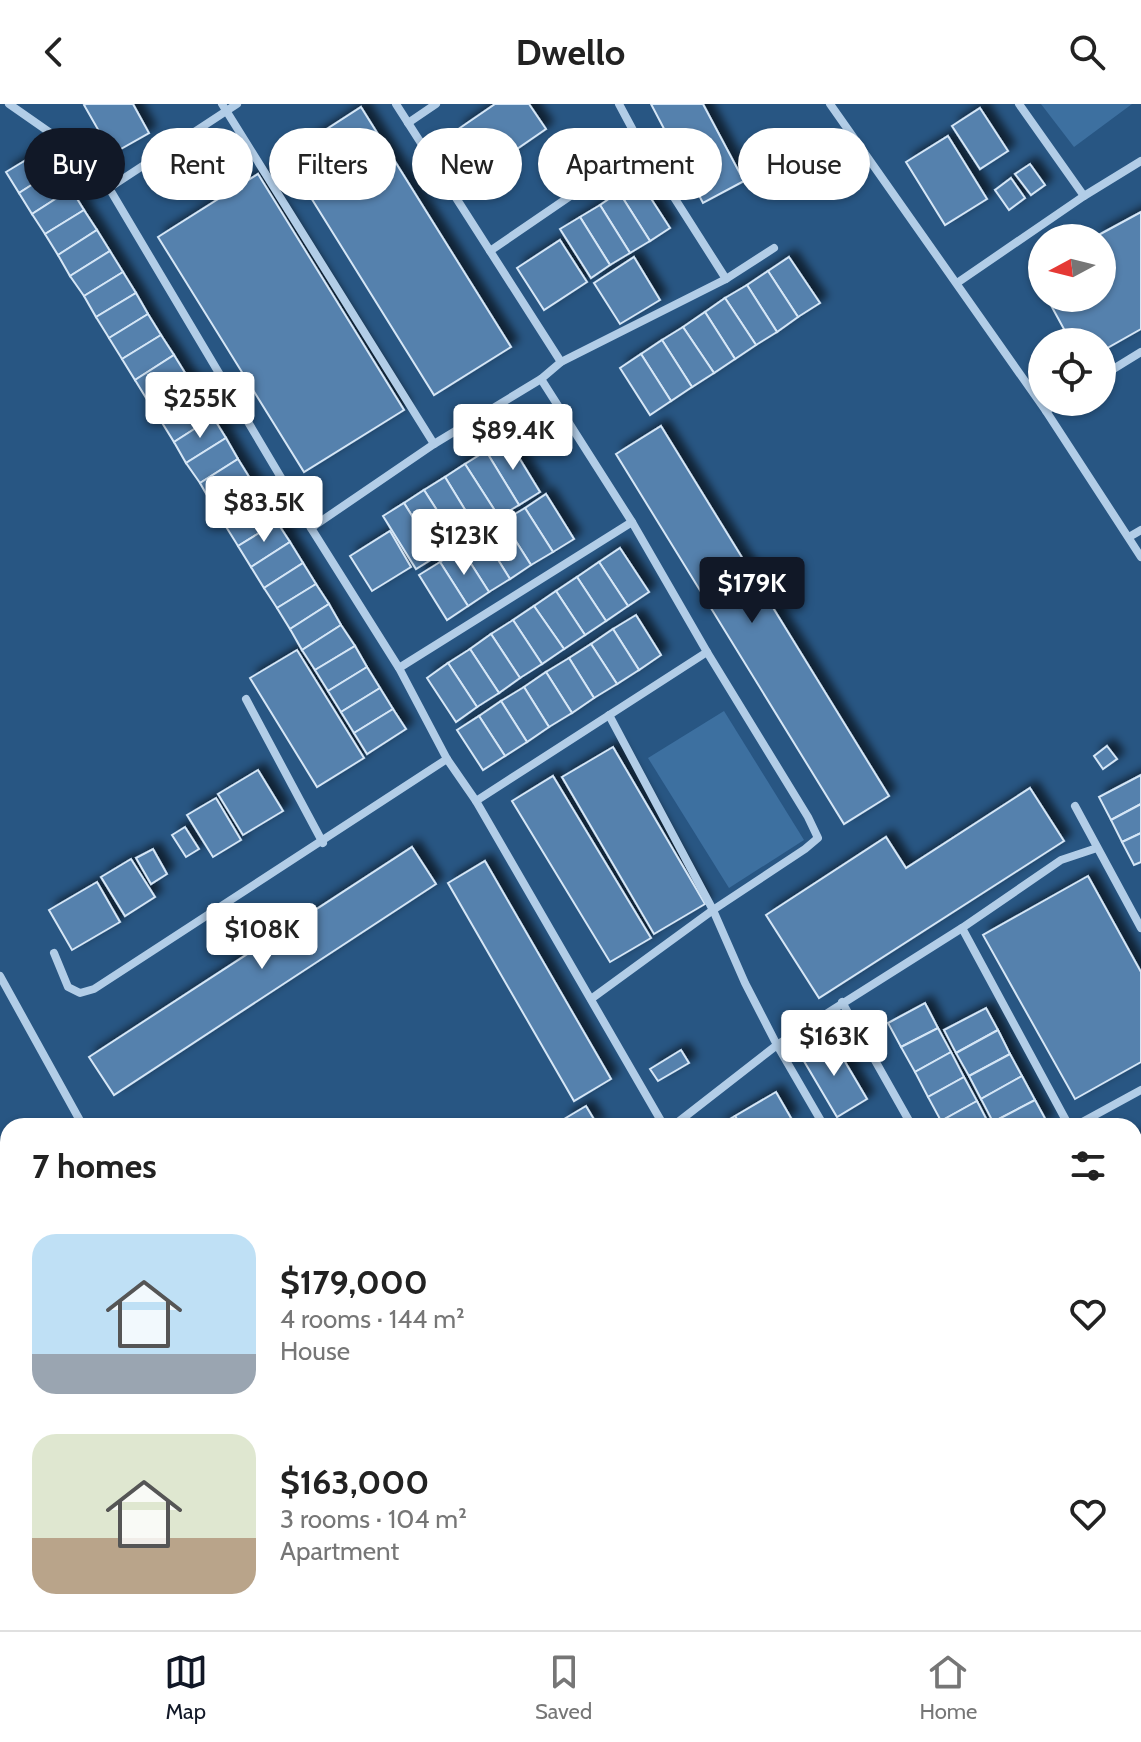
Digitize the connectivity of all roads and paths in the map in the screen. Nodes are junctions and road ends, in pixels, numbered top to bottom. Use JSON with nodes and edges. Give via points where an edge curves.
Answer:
{"nodes":[{"id":1,"x":237,"y":104,"type":"edge"},
{"id":2,"x":396,"y":104,"type":"edge"},
{"id":3,"x":436,"y":104,"type":"edge"},
{"id":4,"x":619,"y":104,"type":"edge"},
{"id":5,"x":830,"y":104,"type":"edge"},
{"id":6,"x":1019,"y":104,"type":"edge"},
{"id":7,"x":15,"y":105,"type":"edge"},
{"id":8,"x":225,"y":108,"type":"edge"},
{"id":9,"x":408,"y":123,"type":"junction"},
{"id":10,"x":44,"y":128,"type":"edge"},
{"id":11,"x":632,"y":128,"type":"edge"},
{"id":12,"x":1141,"y":161,"type":"edge"},
{"id":13,"x":125,"y":177,"type":"edge"},
{"id":14,"x":1084,"y":196,"type":"junction"},
{"id":15,"x":116,"y":200,"type":"edge"},
{"id":16,"x":565,"y":200,"type":"edge"},
{"id":17,"x":676,"y":200,"type":"edge"},
{"id":18,"x":774,"y":248,"type":"dead end"},
{"id":19,"x":490,"y":251,"type":"junction"},
{"id":20,"x":726,"y":279,"type":"junction"},
{"id":21,"x":957,"y":283,"type":"junction"},
{"id":22,"x":1141,"y":352,"type":"edge"},
{"id":23,"x":561,"y":362,"type":"junction"},
{"id":24,"x":1116,"y":367,"type":"edge"},
{"id":25,"x":541,"y":379,"type":"junction"},
{"id":26,"x":1028,"y":385,"type":"edge"},
{"id":27,"x":1049,"y":416,"type":"edge"},
{"id":28,"x":434,"y":444,"type":"junction"},
{"id":29,"x":632,"y":522,"type":"junction"},
{"id":30,"x":311,"y":528,"type":"junction"},
{"id":31,"x":1141,"y":530,"type":"edge"},
{"id":32,"x":1129,"y":537,"type":"junction"},
{"id":33,"x":1141,"y":557,"type":"edge"},
{"id":34,"x":707,"y":652,"type":"junction"},
{"id":35,"x":399,"y":668,"type":"junction"},
{"id":36,"x":246,"y":699,"type":"dead end"},
{"id":37,"x":609,"y":715,"type":"junction"},
{"id":38,"x":447,"y":759,"type":"junction"},
{"id":39,"x":476,"y":801,"type":"junction"},
{"id":40,"x":1075,"y":806,"type":"dead end"},
{"id":41,"x":323,"y":843,"type":"junction"},
{"id":42,"x":1097,"y":848,"type":"junction"},
{"id":43,"x":713,"y":910,"type":"junction"},
{"id":44,"x":962,"y":928,"type":"junction"},
{"id":45,"x":1141,"y":928,"type":"edge"},
{"id":46,"x":54,"y":953,"type":"dead end"},
{"id":47,"x":0,"y":976,"type":"edge"},
{"id":48,"x":591,"y":999,"type":"junction"},
{"id":49,"x":842,"y":1002,"type":"junction"},
{"id":50,"x":777,"y":1045,"type":"junction"},
{"id":51,"x":1141,"y":1090,"type":"edge"},
{"id":52,"x":79,"y":1118,"type":"edge"},
{"id":53,"x":659,"y":1118,"type":"edge"},
{"id":54,"x":683,"y":1118,"type":"edge"},
{"id":55,"x":819,"y":1118,"type":"edge"},
{"id":56,"x":907,"y":1118,"type":"edge"},
{"id":57,"x":1065,"y":1118,"type":"edge"},
{"id":58,"x":1090,"y":1118,"type":"edge"}],
"edges":[{"from":1,"to":8,"type":"street"},
{"from":2,"to":9,"type":"street"},
{"from":3,"to":9,"type":"street"},
{"from":4,"to":11,"type":"street"},
{"from":5,"to":21,"type":"street"},
{"from":6,"to":14,"type":"street"},
{"from":7,"to":10,"type":"street"},
{"from":8,"to":13,"type":"street"},
{"from":8,"to":28,"type":"street"},
{"from":9,"to":19,"type":"street"},
{"from":12,"to":14,"type":"street"},
{"from":14,"to":21,"type":"street"},
{"from":15,"to":30,"type":"street"},
{"from":16,"to":19,"type":"street"},
{"from":17,"to":20,"type":"street"},
{"from":18,"to":20,"type":"street"},
{"from":19,"to":23,"type":"street"},
{"from":20,"to":23,"type":"street"},
{"from":21,"to":26,"type":"street"},
{"from":22,"to":24,"type":"street"},
{"from":23,"to":25,"type":"street"},
{"from":25,"to":28,"type":"street"},
{"from":25,"to":29,"type":"street"},
{"from":27,"to":32,"type":"street"},
{"from":28,"to":30,"type":"street"},
{"from":29,"to":34,"type":"street"},
{"from":29,"to":35,"type":"street"},
{"from":30,"to":35,"type":"street"},
{"from":31,"to":32,"type":"street"},
{"from":32,"to":33,"type":"street"},
{"from":34,"to":37,"type":"street"},
{"from":34,"to":43,"type":"street","via":[[818,838]]},
{"from":35,"to":38,"type":"street"},
{"from":36,"to":41,"type":"street"},
{"from":37,"to":39,"type":"street"},
{"from":37,"to":43,"type":"street"},
{"from":38,"to":39,"type":"street"},
{"from":38,"to":41,"type":"street"},
{"from":39,"to":48,"type":"street"},
{"from":40,"to":42,"type":"street"},
{"from":41,"to":46,"type":"street","via":[[94,989],[80,993],[68,987]]},
{"from":42,"to":44,"type":"street","via":[[1061,860]]},
{"from":42,"to":45,"type":"street"},
{"from":43,"to":48,"type":"street"},
{"from":43,"to":50,"type":"street"},
{"from":44,"to":49,"type":"street"},
{"from":44,"to":57,"type":"street"},
{"from":47,"to":52,"type":"street"},
{"from":48,"to":53,"type":"street"},
{"from":49,"to":50,"type":"street"},
{"from":49,"to":56,"type":"street"},
{"from":50,"to":54,"type":"street"},
{"from":50,"to":55,"type":"street"},
{"from":51,"to":58,"type":"street"}]}
